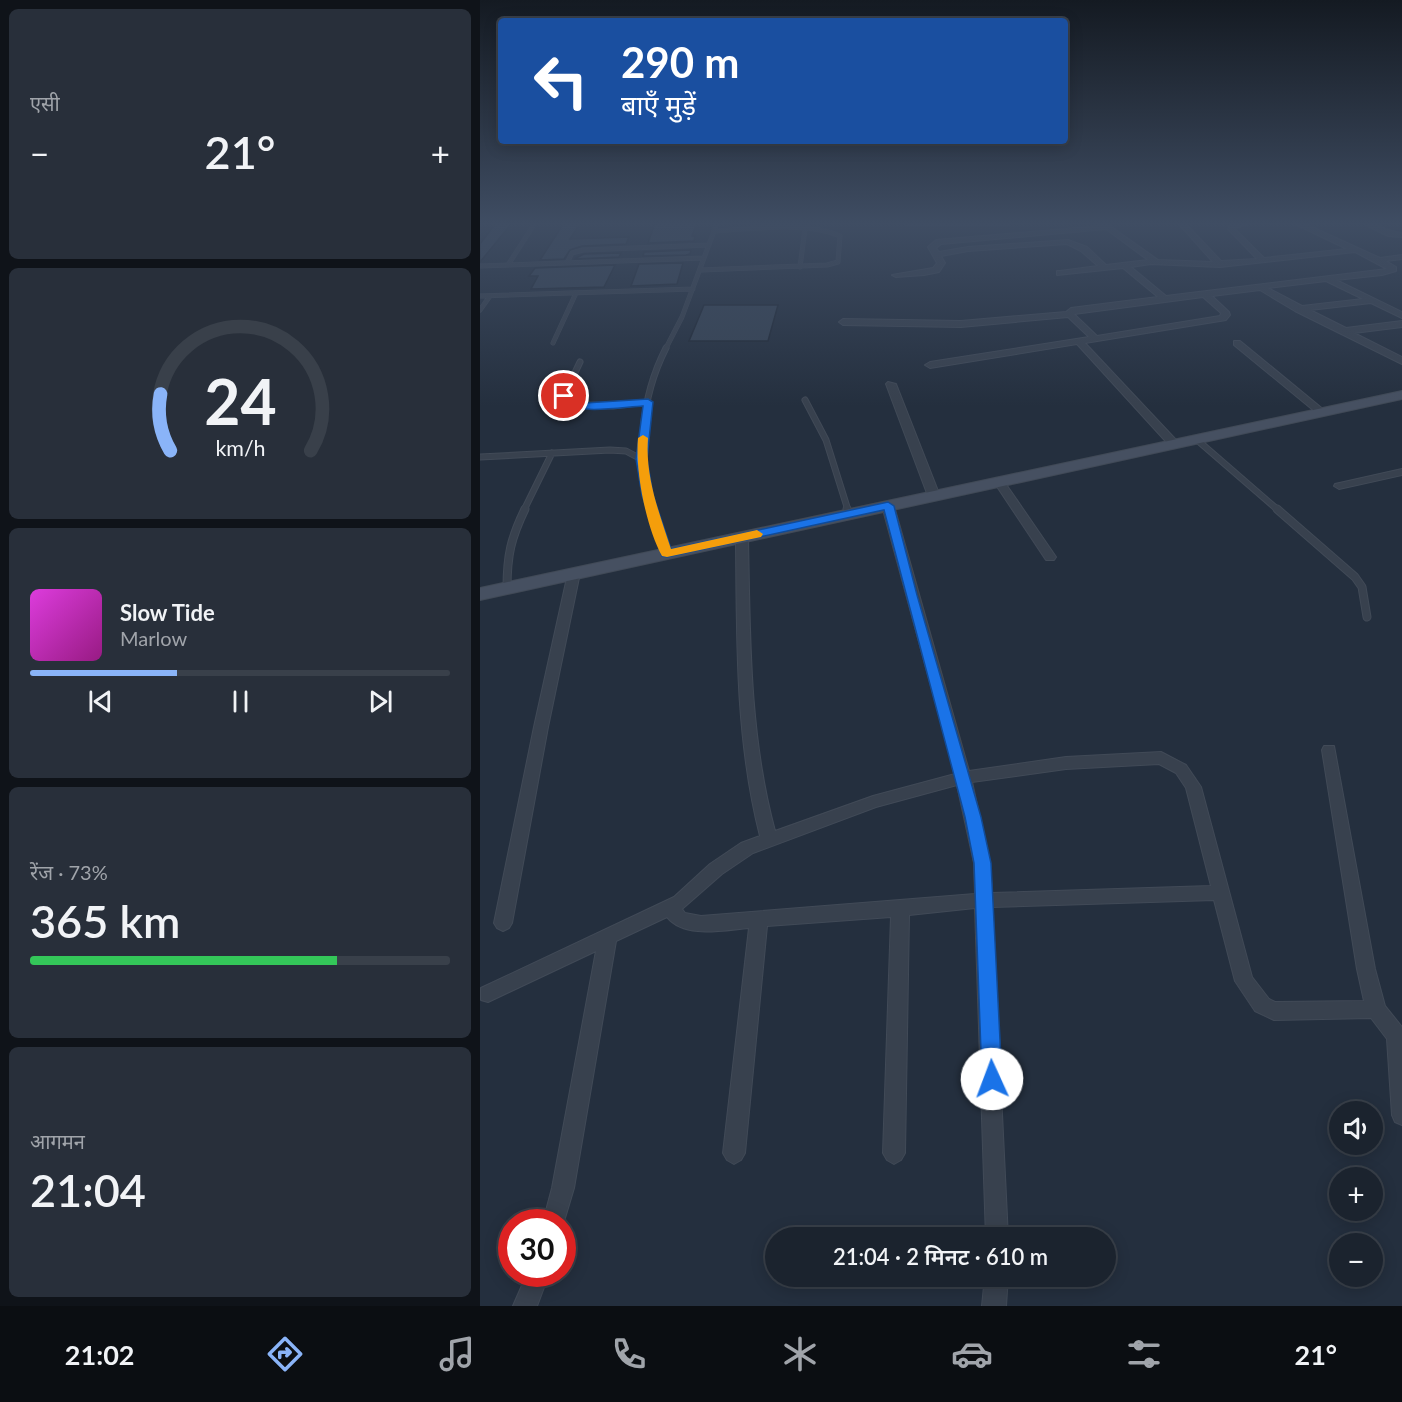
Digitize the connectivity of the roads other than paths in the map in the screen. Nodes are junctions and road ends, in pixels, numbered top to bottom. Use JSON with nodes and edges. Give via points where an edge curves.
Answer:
{"nodes":[{"id":1,"x":695,"y":284,"type":"edge"},
{"id":2,"x":1147,"y":284,"type":"edge"},
{"id":3,"x":1288,"y":284,"type":"edge"},
{"id":4,"x":1338,"y":284,"type":"edge"},
{"id":5,"x":1264,"y":287,"type":"junction"},
{"id":6,"x":693,"y":289,"type":"junction"},
{"id":7,"x":576,"y":293,"type":"junction"},
{"id":8,"x":1204,"y":293,"type":"junction"},
{"id":9,"x":480,"y":296,"type":"edge"},
{"id":10,"x":490,"y":296,"type":"junction"},
{"id":11,"x":1163,"y":297,"type":"junction"},
{"id":12,"x":1372,"y":301,"type":"junction"},
{"id":13,"x":1298,"y":309,"type":"junction"},
{"id":14,"x":480,"y":310,"type":"edge"},
{"id":15,"x":1070,"y":314,"type":"junction"},
{"id":16,"x":1402,"y":315,"type":"edge"},
{"id":17,"x":843,"y":322,"type":"dead end"},
{"id":18,"x":1402,"y":324,"type":"edge"},
{"id":19,"x":1344,"y":331,"type":"junction"},
{"id":20,"x":1096,"y":339,"type":"junction"},
{"id":21,"x":1080,"y":342,"type":"junction"},
{"id":22,"x":553,"y":343,"type":"dead end"},
{"id":23,"x":1237,"y":343,"type":"dead end"},
{"id":24,"x":1402,"y":361,"type":"edge"},
{"id":25,"x":579,"y":362,"type":"dead end"},
{"id":26,"x":930,"y":365,"type":"dead end"},
{"id":27,"x":891,"y":384,"type":"dead end"},
{"id":28,"x":1402,"y":395,"type":"edge"},
{"id":29,"x":804,"y":400,"type":"dead end"},
{"id":30,"x":648,"y":402,"type":"junction"},
{"id":31,"x":1322,"y":412,"type":"junction"},
{"id":32,"x":1196,"y":439,"type":"junction"},
{"id":33,"x":1174,"y":444,"type":"junction"},
{"id":34,"x":552,"y":453,"type":"junction"},
{"id":35,"x":480,"y":457,"type":"edge"},
{"id":36,"x":641,"y":459,"type":"junction"},
{"id":37,"x":1402,"y":472,"type":"edge"},
{"id":38,"x":999,"y":482,"type":"junction"},
{"id":39,"x":1339,"y":486,"type":"dead end"},
{"id":40,"x":934,"y":496,"type":"junction"},
{"id":41,"x":888,"y":506,"type":"junction"},
{"id":42,"x":849,"y":514,"type":"junction"},
{"id":43,"x":742,"y":537,"type":"junction"},
{"id":44,"x":667,"y":554,"type":"junction"},
{"id":45,"x":1050,"y":557,"type":"dead end"},
{"id":46,"x":574,"y":573,"type":"junction"},
{"id":47,"x":507,"y":588,"type":"junction"},
{"id":48,"x":480,"y":594,"type":"edge"},
{"id":49,"x":1367,"y":617,"type":"dead end"},
{"id":50,"x":1329,"y":750,"type":"dead end"},
{"id":51,"x":963,"y":778,"type":"junction"},
{"id":52,"x":768,"y":839,"type":"junction"},
{"id":53,"x":1221,"y":893,"type":"junction"},
{"id":54,"x":985,"y":900,"type":"junction"},
{"id":55,"x":669,"y":907,"type":"junction"},
{"id":56,"x":900,"y":909,"type":"junction"},
{"id":57,"x":759,"y":919,"type":"junction"},
{"id":58,"x":503,"y":923,"type":"dead end"},
{"id":59,"x":608,"y":936,"type":"junction"},
{"id":60,"x":488,"y":994,"type":"dead end"},
{"id":61,"x":1376,"y":1009,"type":"junction"},
{"id":62,"x":1400,"y":1039,"type":"edge"},
{"id":63,"x":1402,"y":1115,"type":"edge"},
{"id":64,"x":734,"y":1153,"type":"dead end"},
{"id":65,"x":894,"y":1153,"type":"dead end"},
{"id":66,"x":557,"y":1209,"type":"edge"},
{"id":67,"x":997,"y":1227,"type":"edge"},
{"id":68,"x":533,"y":1287,"type":"edge"},
{"id":69,"x":996,"y":1287,"type":"edge"},
{"id":70,"x":525,"y":1306,"type":"edge"},
{"id":71,"x":994,"y":1306,"type":"edge"}],
"edges":[{"from":1,"to":6,"type":"lane"},
{"from":2,"to":11,"type":"street"},
{"from":3,"to":5,"type":"street"},
{"from":4,"to":12,"type":"street"},
{"from":5,"to":8,"type":"street"},
{"from":5,"to":13,"type":"street","via":[[1266,292]]},
{"from":6,"to":7,"type":"lane"},
{"from":6,"to":30,"type":"lane","via":[[659,362]]},
{"from":7,"to":10,"type":"lane"},
{"from":7,"to":22,"type":"lane"},
{"from":8,"to":11,"type":"street"},
{"from":8,"to":20,"type":"street","via":[[1225,312],[1223,318]]},
{"from":9,"to":10,"type":"lane"},
{"from":10,"to":14,"type":"lane"},
{"from":11,"to":15,"type":"street","via":[[1079,307]]},
{"from":12,"to":13,"type":"street"},
{"from":12,"to":16,"type":"street"},
{"from":13,"to":19,"type":"street"},
{"from":15,"to":17,"type":"street","via":[[961,324]]},
{"from":15,"to":20,"type":"street"},
{"from":18,"to":19,"type":"street"},
{"from":19,"to":24,"type":"street"},
{"from":20,"to":21,"type":"street"},
{"from":21,"to":26,"type":"street"},
{"from":21,"to":33,"type":"street"},
{"from":23,"to":31,"type":"street"},
{"from":25,"to":30,"type":"lane","via":[[564,396],[569,404],[613,406]]},
{"from":27,"to":40,"type":"street"},
{"from":28,"to":31,"type":"main road"},
{"from":29,"to":42,"type":"lane","via":[[826,440]]},
{"from":30,"to":36,"type":"lane"},
{"from":31,"to":32,"type":"main road"},
{"from":32,"to":33,"type":"main road"},
{"from":32,"to":49,"type":"lane","via":[[1354,577],[1362,587]]},
{"from":33,"to":38,"type":"main road"},
{"from":34,"to":35,"type":"lane"},
{"from":34,"to":36,"type":"lane","via":[[620,450]]},
{"from":34,"to":47,"type":"lane","via":[[512,536]]},
{"from":36,"to":44,"type":"lane","via":[[647,495]]},
{"from":37,"to":39,"type":"street"},
{"from":38,"to":40,"type":"main road"},
{"from":38,"to":45,"type":"street"},
{"from":40,"to":41,"type":"main road"},
{"from":41,"to":42,"type":"main road"},
{"from":41,"to":51,"type":"street"},
{"from":42,"to":43,"type":"main road"},
{"from":43,"to":44,"type":"main road"},
{"from":43,"to":52,"type":"street","via":[[745,675],[754,779]]},
{"from":44,"to":46,"type":"main road"},
{"from":46,"to":47,"type":"main road"},
{"from":46,"to":58,"type":"street"},
{"from":47,"to":48,"type":"main road"},
{"from":50,"to":61,"type":"street"},
{"from":51,"to":52,"type":"street","via":[[873,802]]},
{"from":51,"to":53,"type":"street","via":[[1065,763],[1140,758],[1173,762],[1193,787]]},
{"from":51,"to":54,"type":"street","via":[[982,863]]},
{"from":52,"to":55,"type":"street","via":[[733,856],[688,897]]},
{"from":53,"to":54,"type":"street"},
{"from":53,"to":61,"type":"street","via":[[1244,981],[1262,1005],[1274,1011],[1293,1012]]},
{"from":54,"to":56,"type":"street"},
{"from":54,"to":67,"type":"street"},
{"from":55,"to":57,"type":"street","via":[[688,923]]},
{"from":55,"to":59,"type":"street"},
{"from":56,"to":57,"type":"street"},
{"from":56,"to":65,"type":"street"},
{"from":57,"to":64,"type":"street"},
{"from":59,"to":60,"type":"street"},
{"from":59,"to":66,"type":"street"},
{"from":61,"to":62,"type":"street"},
{"from":62,"to":63,"type":"street"},
{"from":68,"to":70,"type":"street"},
{"from":69,"to":71,"type":"street"}]}
